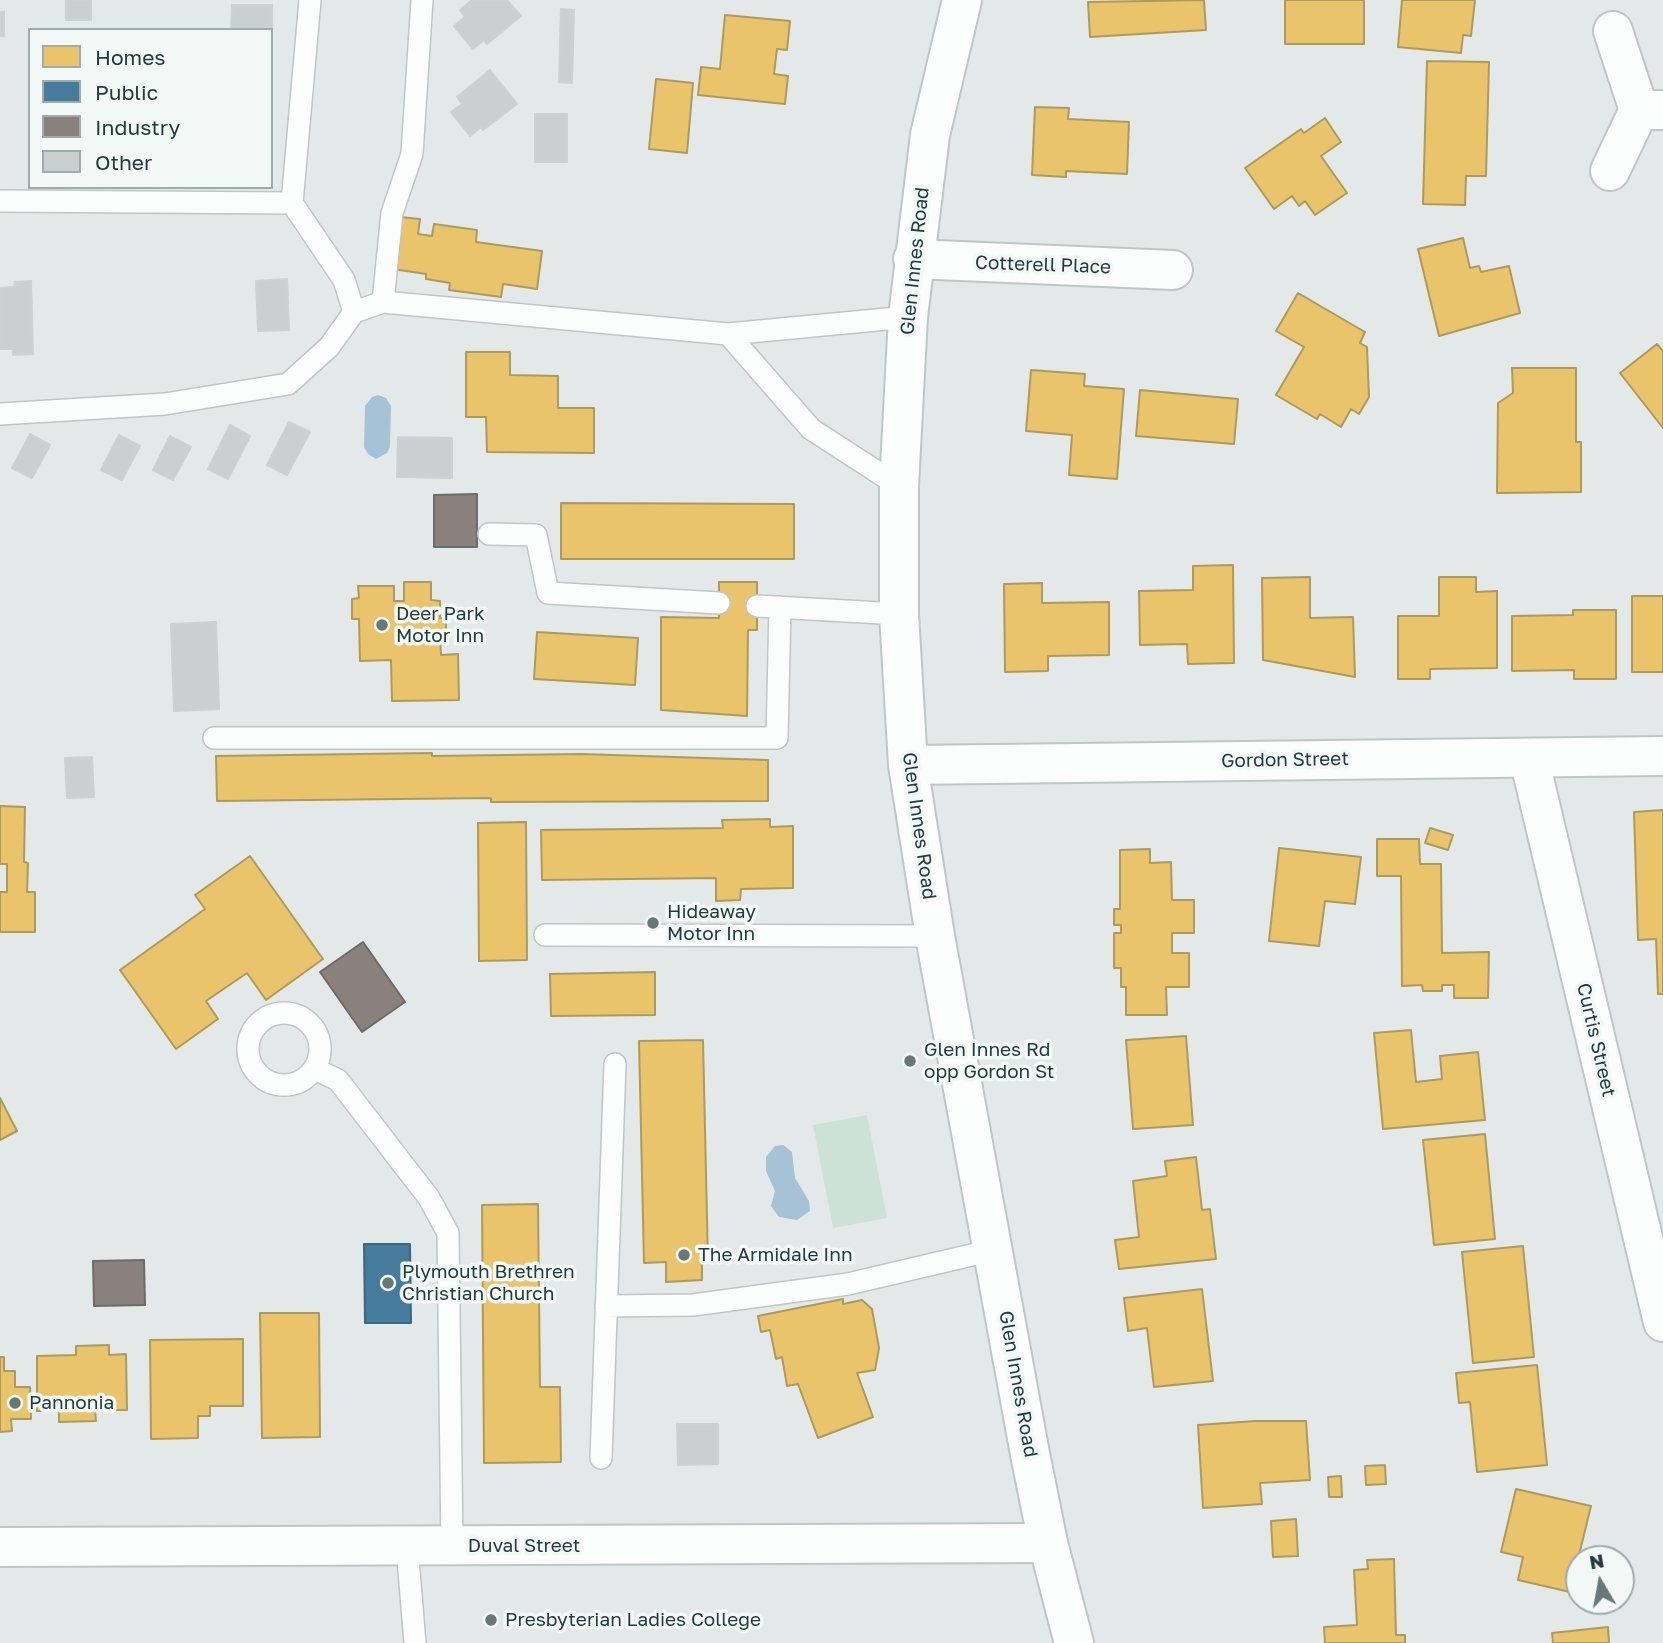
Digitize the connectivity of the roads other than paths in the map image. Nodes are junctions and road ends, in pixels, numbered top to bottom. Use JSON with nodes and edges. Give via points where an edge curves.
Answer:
{"nodes":[{"id":1,"x":310,"y":0,"type":"edge"},
{"id":2,"x":422,"y":0,"type":"edge"},
{"id":3,"x":962,"y":0,"type":"edge"},
{"id":4,"x":1613,"y":30,"type":"dead end"},
{"id":5,"x":1651,"y":110,"type":"edge"},
{"id":6,"x":1610,"y":171,"type":"dead end"},
{"id":7,"x":0,"y":201,"type":"edge"},
{"id":8,"x":292,"y":203,"type":"junction"},
{"id":9,"x":913,"y":259,"type":"junction"},
{"id":10,"x":1173,"y":270,"type":"dead end"},
{"id":11,"x":383,"y":302,"type":"junction"},
{"id":12,"x":354,"y":312,"type":"junction"},
{"id":13,"x":908,"y":317,"type":"junction"},
{"id":14,"x":728,"y":334,"type":"junction"},
{"id":15,"x":0,"y":414,"type":"edge"},
{"id":16,"x":899,"y":486,"type":"junction"},
{"id":17,"x":489,"y":534,"type":"dead end"},
{"id":18,"x":719,"y":603,"type":"dead end"},
{"id":19,"x":757,"y":606,"type":"dead end"},
{"id":20,"x":780,"y":607,"type":"junction"},
{"id":21,"x":899,"y":614,"type":"junction"},
{"id":22,"x":214,"y":737,"type":"dead end"},
{"id":23,"x":1663,"y":756,"type":"edge"},
{"id":24,"x":1529,"y":758,"type":"junction"},
{"id":25,"x":908,"y":765,"type":"junction"},
{"id":26,"x":545,"y":935,"type":"dead end"},
{"id":27,"x":935,"y":936,"type":"junction"},
{"id":28,"x":615,"y":1064,"type":"dead end"},
{"id":29,"x":314,"y":1069,"type":"dead end"},
{"id":30,"x":993,"y":1250,"type":"junction"},
{"id":31,"x":606,"y":1306,"type":"junction"},
{"id":32,"x":1663,"y":1322,"type":"edge"},
{"id":33,"x":601,"y":1458,"type":"dead end"},
{"id":34,"x":1048,"y":1543,"type":"junction"},
{"id":35,"x":0,"y":1547,"type":"edge"},
{"id":36,"x":407,"y":1547,"type":"junction"},
{"id":37,"x":452,"y":1547,"type":"junction"},
{"id":38,"x":415,"y":1643,"type":"edge"},
{"id":39,"x":1074,"y":1643,"type":"edge"}],
"edges":[{"from":1,"to":8,"type":"lane"},
{"from":2,"to":11,"type":"lane","via":[[412,154],[393,213]]},
{"from":3,"to":9,"type":"street","name":"Glen Innes Road","via":[[937,96]]},
{"from":4,"to":5,"type":"street"},
{"from":5,"to":6,"type":"street"},
{"from":7,"to":8,"type":"lane"},
{"from":8,"to":12,"type":"lane","via":[[344,280]]},
{"from":9,"to":10,"type":"street","name":"Cotterell Place"},
{"from":9,"to":13,"type":"street","name":"Glen Innes Road"},
{"from":11,"to":12,"type":"lane"},
{"from":11,"to":14,"type":"lane"},
{"from":12,"to":15,"type":"lane","via":[[329,347],[288,384],[165,404]]},
{"from":13,"to":14,"type":"lane"},
{"from":13,"to":16,"type":"street","name":"Glen Innes Road"},
{"from":14,"to":16,"type":"lane","via":[[811,429]]},
{"from":16,"to":21,"type":"street","name":"Glen Innes Road"},
{"from":17,"to":18,"type":"lane","via":[[537,535],[548,593]]},
{"from":19,"to":20,"type":"lane"},
{"from":20,"to":21,"type":"lane"},
{"from":20,"to":22,"type":"lane","via":[[777,738]]},
{"from":21,"to":25,"type":"street","name":"Glen Innes Road"},
{"from":23,"to":24,"type":"street","name":"Gordon Street"},
{"from":24,"to":25,"type":"street","name":"Gordon Street"},
{"from":24,"to":32,"type":"street","name":"Curtis Street"},
{"from":25,"to":27,"type":"street","name":"Glen Innes Road"},
{"from":26,"to":27,"type":"lane"},
{"from":27,"to":30,"type":"street","name":"Glen Innes Road"},
{"from":28,"to":31,"type":"lane"},
{"from":29,"to":37,"type":"lane","via":[[338,1080],[429,1198],[448,1233]]},
{"from":30,"to":31,"type":"lane","via":[[848,1284],[693,1305]]},
{"from":30,"to":34,"type":"street","name":"Glen Innes Road"},
{"from":31,"to":33,"type":"lane"},
{"from":34,"to":37,"type":"street","name":"Duval Street"},
{"from":34,"to":39,"type":"street","name":"Glen Innes Road"},
{"from":35,"to":36,"type":"street","name":"Duval Street"},
{"from":36,"to":37,"type":"street","name":"Duval Street"},
{"from":36,"to":38,"type":"lane"}]}
